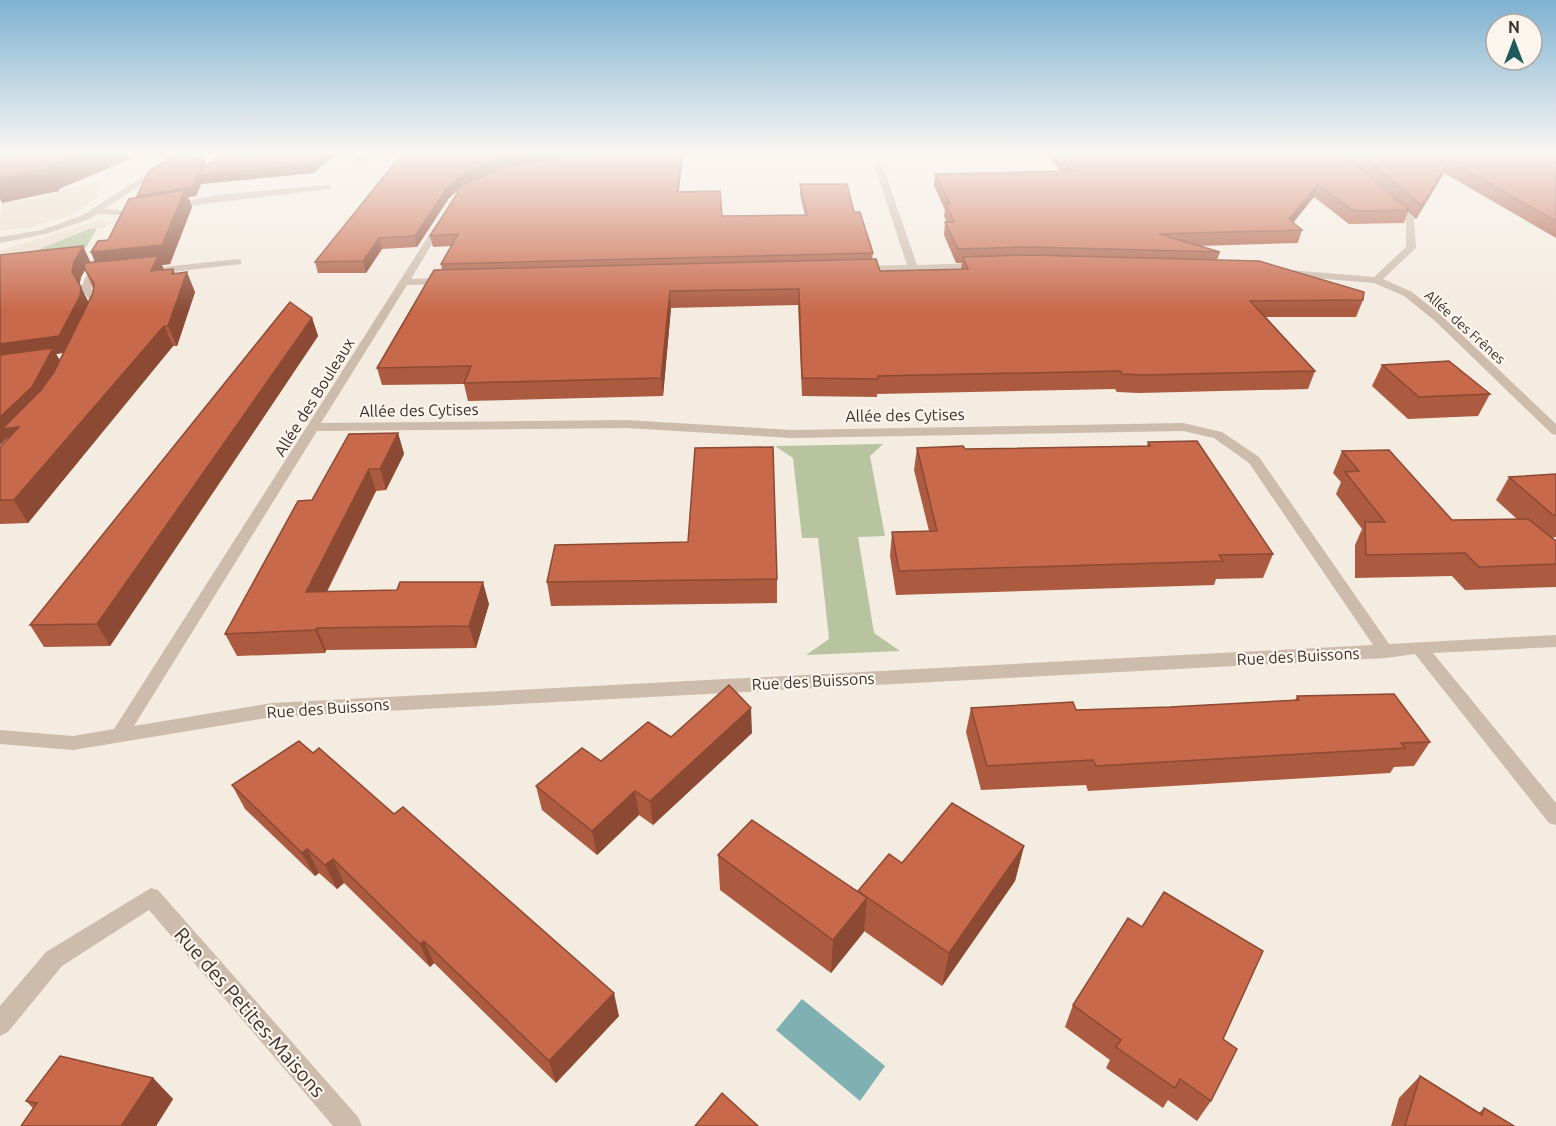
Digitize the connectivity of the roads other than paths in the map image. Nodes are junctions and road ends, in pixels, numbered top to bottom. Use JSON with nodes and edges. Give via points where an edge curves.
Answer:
{"nodes":[{"id":1,"x":104,"y":207,"type":"edge"},
{"id":2,"x":892,"y":207,"type":"edge"},
{"id":3,"x":1396,"y":207,"type":"edge"},
{"id":4,"x":450,"y":208,"type":"edge"},
{"id":5,"x":97,"y":211,"type":"junction"},
{"id":6,"x":112,"y":235,"type":"edge"},
{"id":7,"x":0,"y":240,"type":"edge"},
{"id":8,"x":102,"y":252,"type":"edge"},
{"id":9,"x":238,"y":262,"type":"dead end"},
{"id":10,"x":993,"y":266,"type":"edge"},
{"id":11,"x":913,"y":267,"type":"junction"},
{"id":12,"x":854,"y":269,"type":"edge"},
{"id":13,"x":1262,"y":271,"type":"edge"},
{"id":14,"x":146,"y":272,"type":"edge"},
{"id":15,"x":463,"y":280,"type":"edge"},
{"id":16,"x":1377,"y":280,"type":"junction"},
{"id":17,"x":405,"y":282,"type":"junction"},
{"id":18,"x":87,"y":330,"type":"edge"},
{"id":19,"x":315,"y":427,"type":"junction"},
{"id":20,"x":1556,"y":431,"type":"edge"},
{"id":21,"x":1556,"y":641,"type":"edge"},
{"id":22,"x":1421,"y":650,"type":"junction"},
{"id":23,"x":1386,"y":652,"type":"junction"},
{"id":24,"x":120,"y":734,"type":"junction"},
{"id":25,"x":0,"y":737,"type":"edge"},
{"id":26,"x":1556,"y":817,"type":"edge"},
{"id":27,"x":0,"y":1024,"type":"edge"},
{"id":28,"x":349,"y":1126,"type":"edge"}],
"edges":[{"from":1,"to":5,"type":"street"},
{"from":2,"to":11,"type":"street"},
{"from":3,"to":16,"type":"street","via":[[1410,218],[1411,248]]},
{"from":4,"to":17,"type":"street","name":"Allée des Bouleaux"},
{"from":5,"to":6,"type":"street","via":[[131,212]]},
{"from":5,"to":7,"type":"street","via":[[43,232]]},
{"from":8,"to":18,"type":"street","via":[[87,292],[96,307]]},
{"from":9,"to":14,"type":"street"},
{"from":10,"to":11,"type":"street"},
{"from":11,"to":12,"type":"street"},
{"from":13,"to":16,"type":"street","name":"Allée des Frênes"},
{"from":15,"to":17,"type":"street"},
{"from":16,"to":20,"type":"street","name":"Allée des Frênes","via":[[1408,294],[1438,318]]},
{"from":17,"to":19,"type":"street","name":"Allée des Bouleaux"},
{"from":19,"to":23,"type":"street","name":"Allée des Cytises","via":[[626,424],[792,434],[1183,427],[1218,435],[1254,460]]},
{"from":19,"to":24,"type":"street","name":"Allée des Bouleaux"},
{"from":21,"to":22,"type":"street","name":"Rue des Buissons"},
{"from":22,"to":23,"type":"street","name":"Rue des Buissons"},
{"from":22,"to":26,"type":"street"},
{"from":23,"to":24,"type":"street","name":"Rue des Buissons","via":[[272,710]]},
{"from":24,"to":25,"type":"street","name":"Rue des Buissons","via":[[73,743]]},
{"from":27,"to":28,"type":"street","name":"Rue des Petites-Maisons","via":[[54,959],[151,897]]}]}
